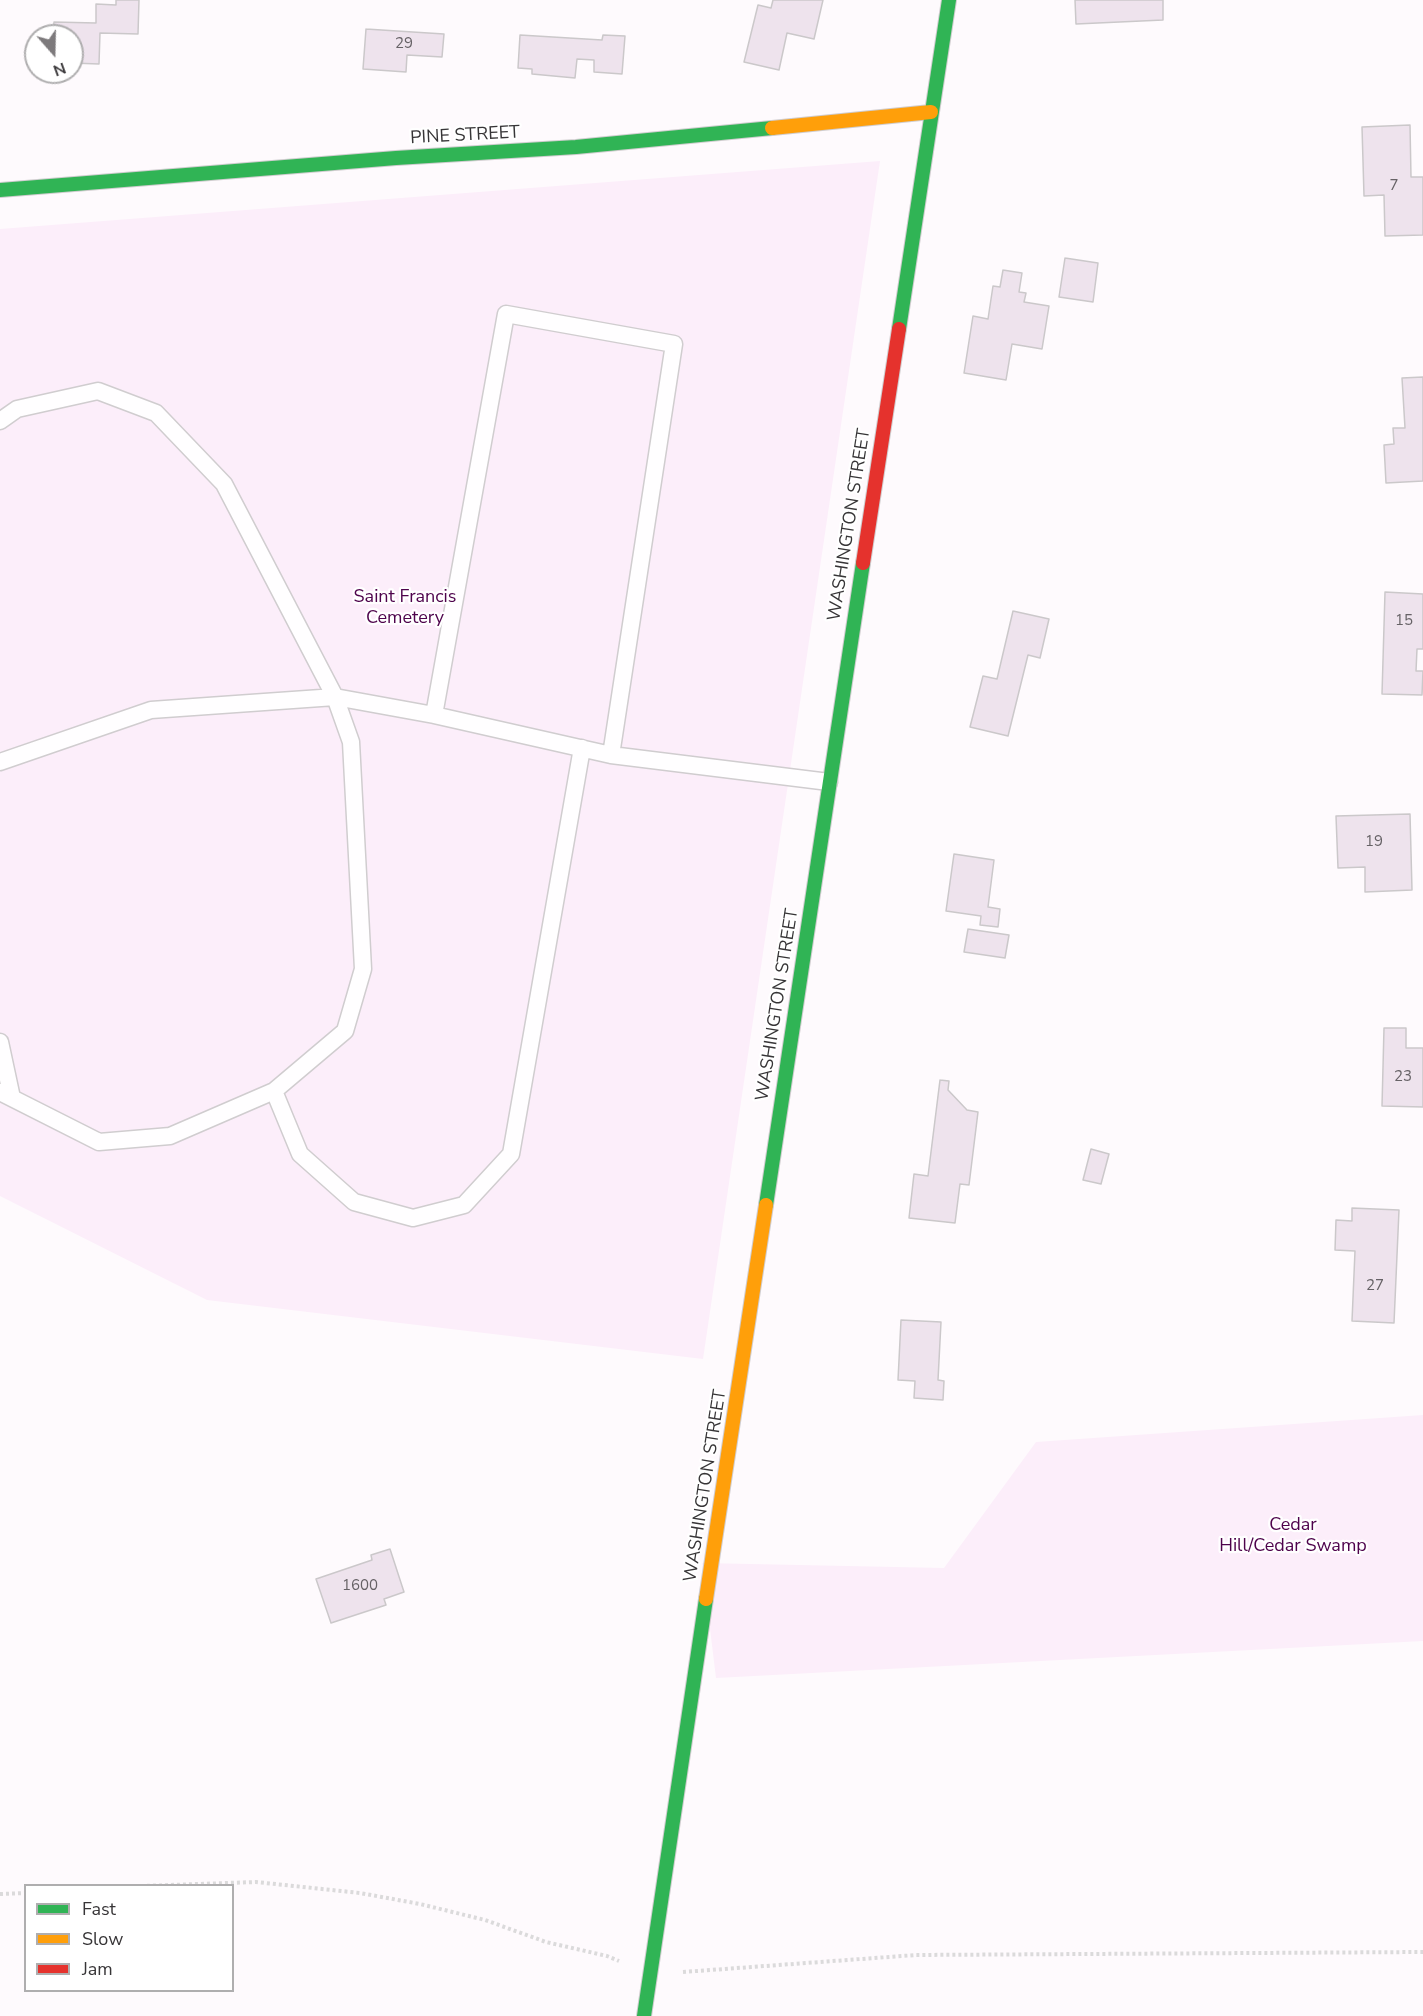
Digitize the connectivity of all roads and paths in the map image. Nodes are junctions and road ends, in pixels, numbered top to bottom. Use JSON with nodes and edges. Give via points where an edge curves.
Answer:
{"nodes":[{"id":1,"x":949,"y":0,"type":"edge"},
{"id":2,"x":931,"y":112,"type":"junction"},
{"id":3,"x":0,"y":190,"type":"edge"},
{"id":4,"x":0,"y":421,"type":"edge"},
{"id":5,"x":335,"y":697,"type":"junction"},
{"id":6,"x":434,"y":715,"type":"junction"},
{"id":7,"x":582,"y":748,"type":"junction"},
{"id":8,"x":611,"y":755,"type":"junction"},
{"id":9,"x":0,"y":762,"type":"edge"},
{"id":10,"x":829,"y":782,"type":"junction"},
{"id":11,"x":0,"y":1042,"type":"edge"},
{"id":12,"x":274,"y":1090,"type":"junction"},
{"id":13,"x":6,"y":1095,"type":"edge"},
{"id":14,"x":198,"y":1884,"type":"edge"},
{"id":15,"x":24,"y":1893,"type":"edge"},
{"id":16,"x":0,"y":1894,"type":"edge"},
{"id":17,"x":1423,"y":1952,"type":"edge"},
{"id":18,"x":651,"y":1974,"type":"junction"},
{"id":19,"x":644,"y":2016,"type":"edge"}],
"edges":[{"from":1,"to":2,"type":"main road","name":"WASHINGTON STREET"},
{"from":2,"to":3,"type":"main road","name":"PINE STREET","via":[[576,147]]},
{"from":2,"to":10,"type":"main road","name":"WASHINGTON STREET"},
{"from":4,"to":5,"type":"lane","via":[[17,409],[98,391],[156,413],[224,484]]},
{"from":5,"to":6,"type":"lane"},
{"from":5,"to":9,"type":"lane","via":[[151,710]]},
{"from":5,"to":12,"type":"lane","via":[[351,742],[363,969],[345,1031]]},
{"from":6,"to":7,"type":"lane"},
{"from":6,"to":8,"type":"lane","via":[[506,314],[675,344]]},
{"from":7,"to":8,"type":"lane"},
{"from":7,"to":12,"type":"lane","via":[[511,1154],[464,1204],[413,1218],[354,1202],[300,1154]]},
{"from":8,"to":10,"type":"lane"},
{"from":10,"to":18,"type":"main road","name":"WASHINGTON STREET"},
{"from":11,"to":13,"type":"lane"},
{"from":12,"to":13,"type":"lane","via":[[170,1136],[99,1142]]},
{"from":14,"to":18,"type":"path","via":[[255,1882],[420,1904],[607,1956]]},
{"from":15,"to":16,"type":"path"},
{"from":17,"to":18,"type":"path","via":[[916,1956]]},
{"from":18,"to":19,"type":"main road","name":"WASHINGTON STREET"}]}
